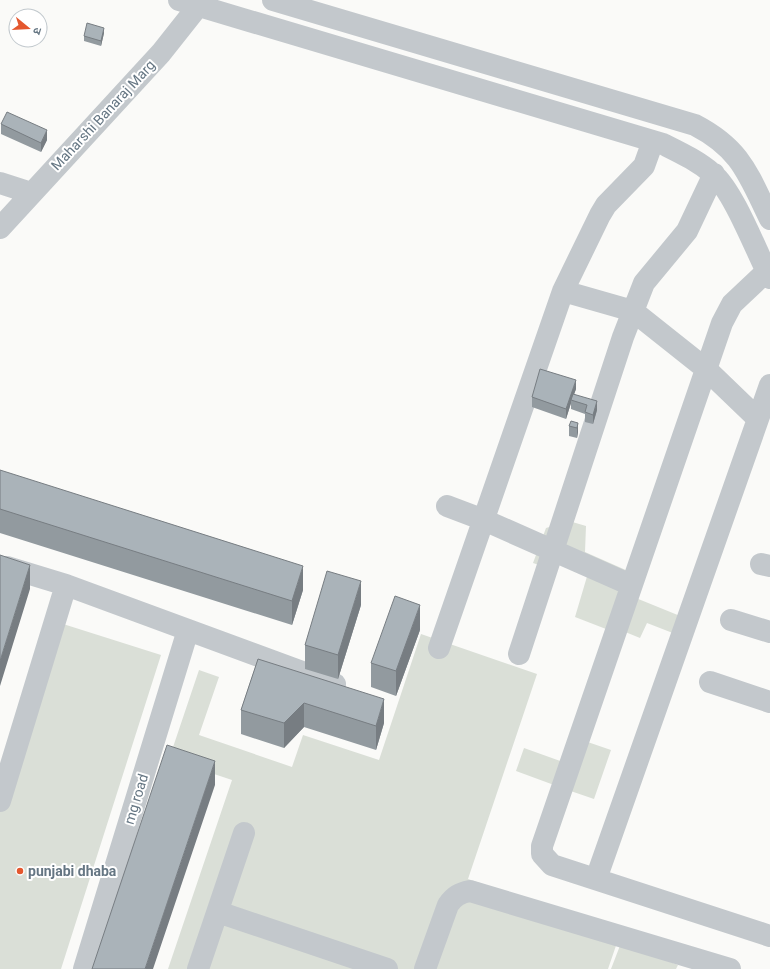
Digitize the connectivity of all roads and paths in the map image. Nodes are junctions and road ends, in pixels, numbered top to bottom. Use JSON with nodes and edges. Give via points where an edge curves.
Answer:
{"nodes":[{"id":1,"x":273,"y":0,"type":"edge"},
{"id":2,"x":194,"y":2,"type":"edge"},
{"id":3,"x":653,"y":141,"type":"junction"},
{"id":4,"x":714,"y":174,"type":"junction"},
{"id":5,"x":0,"y":184,"type":"edge"},
{"id":6,"x":31,"y":194,"type":"junction"},
{"id":7,"x":770,"y":219,"type":"edge"},
{"id":8,"x":0,"y":228,"type":"edge"},
{"id":9,"x":768,"y":275,"type":"edge"},
{"id":10,"x":563,"y":291,"type":"junction"},
{"id":11,"x":633,"y":311,"type":"junction"},
{"id":12,"x":706,"y":369,"type":"junction"},
{"id":13,"x":770,"y":385,"type":"edge"},
{"id":14,"x":757,"y":418,"type":"junction"},
{"id":15,"x":447,"y":506,"type":"dead end"},
{"id":16,"x":484,"y":520,"type":"junction"},
{"id":17,"x":552,"y":551,"type":"junction"},
{"id":18,"x":7,"y":567,"type":"edge"},
{"id":19,"x":66,"y":585,"type":"junction"},
{"id":20,"x":631,"y":585,"type":"junction"},
{"id":21,"x":731,"y":620,"type":"dead end"},
{"id":22,"x":188,"y":630,"type":"junction"},
{"id":23,"x":770,"y":632,"type":"edge"},
{"id":24,"x":439,"y":648,"type":"dead end"},
{"id":25,"x":519,"y":654,"type":"dead end"},
{"id":26,"x":710,"y":682,"type":"dead end"},
{"id":27,"x":351,"y":690,"type":"edge"},
{"id":28,"x":770,"y":702,"type":"edge"},
{"id":29,"x":0,"y":801,"type":"edge"},
{"id":30,"x":244,"y":833,"type":"dead end"},
{"id":31,"x":596,"y":879,"type":"junction"},
{"id":32,"x":218,"y":912,"type":"junction"},
{"id":33,"x":770,"y":936,"type":"edge"},
{"id":34,"x":84,"y":969,"type":"edge"},
{"id":35,"x":198,"y":969,"type":"edge"},
{"id":36,"x":387,"y":969,"type":"edge"},
{"id":37,"x":425,"y":969,"type":"edge"},
{"id":38,"x":730,"y":969,"type":"edge"}],
"edges":[{"from":1,"to":7,"type":"street","via":[[695,125],[729,147],[743,165]]},
{"from":2,"to":3,"type":"street"},
{"from":2,"to":6,"type":"street","name":"Maharshi Banaraj Marg","via":[[161,53]]},
{"from":3,"to":4,"type":"street","via":[[692,158]]},
{"from":3,"to":10,"type":"street","via":[[641,170],[606,205]]},
{"from":4,"to":9,"type":"street","via":[[727,189]]},
{"from":4,"to":11,"type":"street","via":[[687,231],[644,283]]},
{"from":5,"to":6,"type":"street"},
{"from":6,"to":8,"type":"street","name":"Maharshi Banaraj Marg"},
{"from":9,"to":12,"type":"street","via":[[732,304],[722,323]]},
{"from":10,"to":11,"type":"street"},
{"from":10,"to":16,"type":"street"},
{"from":11,"to":12,"type":"street"},
{"from":11,"to":17,"type":"street"},
{"from":12,"to":14,"type":"street"},
{"from":12,"to":20,"type":"street"},
{"from":13,"to":14,"type":"street"},
{"from":14,"to":31,"type":"street"},
{"from":15,"to":16,"type":"street"},
{"from":16,"to":17,"type":"street"},
{"from":16,"to":24,"type":"street"},
{"from":17,"to":20,"type":"street"},
{"from":17,"to":25,"type":"street"},
{"from":18,"to":19,"type":"street"},
{"from":19,"to":22,"type":"street"},
{"from":19,"to":29,"type":"street"},
{"from":20,"to":31,"type":"street","via":[[542,846],[542,854],[552,865]]},
{"from":21,"to":23,"type":"street"},
{"from":22,"to":27,"type":"street"},
{"from":22,"to":34,"type":"street","name":"mg road"},
{"from":26,"to":28,"type":"street"},
{"from":30,"to":32,"type":"street"},
{"from":31,"to":33,"type":"street"},
{"from":32,"to":35,"type":"street"},
{"from":32,"to":36,"type":"street"},
{"from":37,"to":38,"type":"street","via":[[448,905],[454,897],[470,891]]}]}
